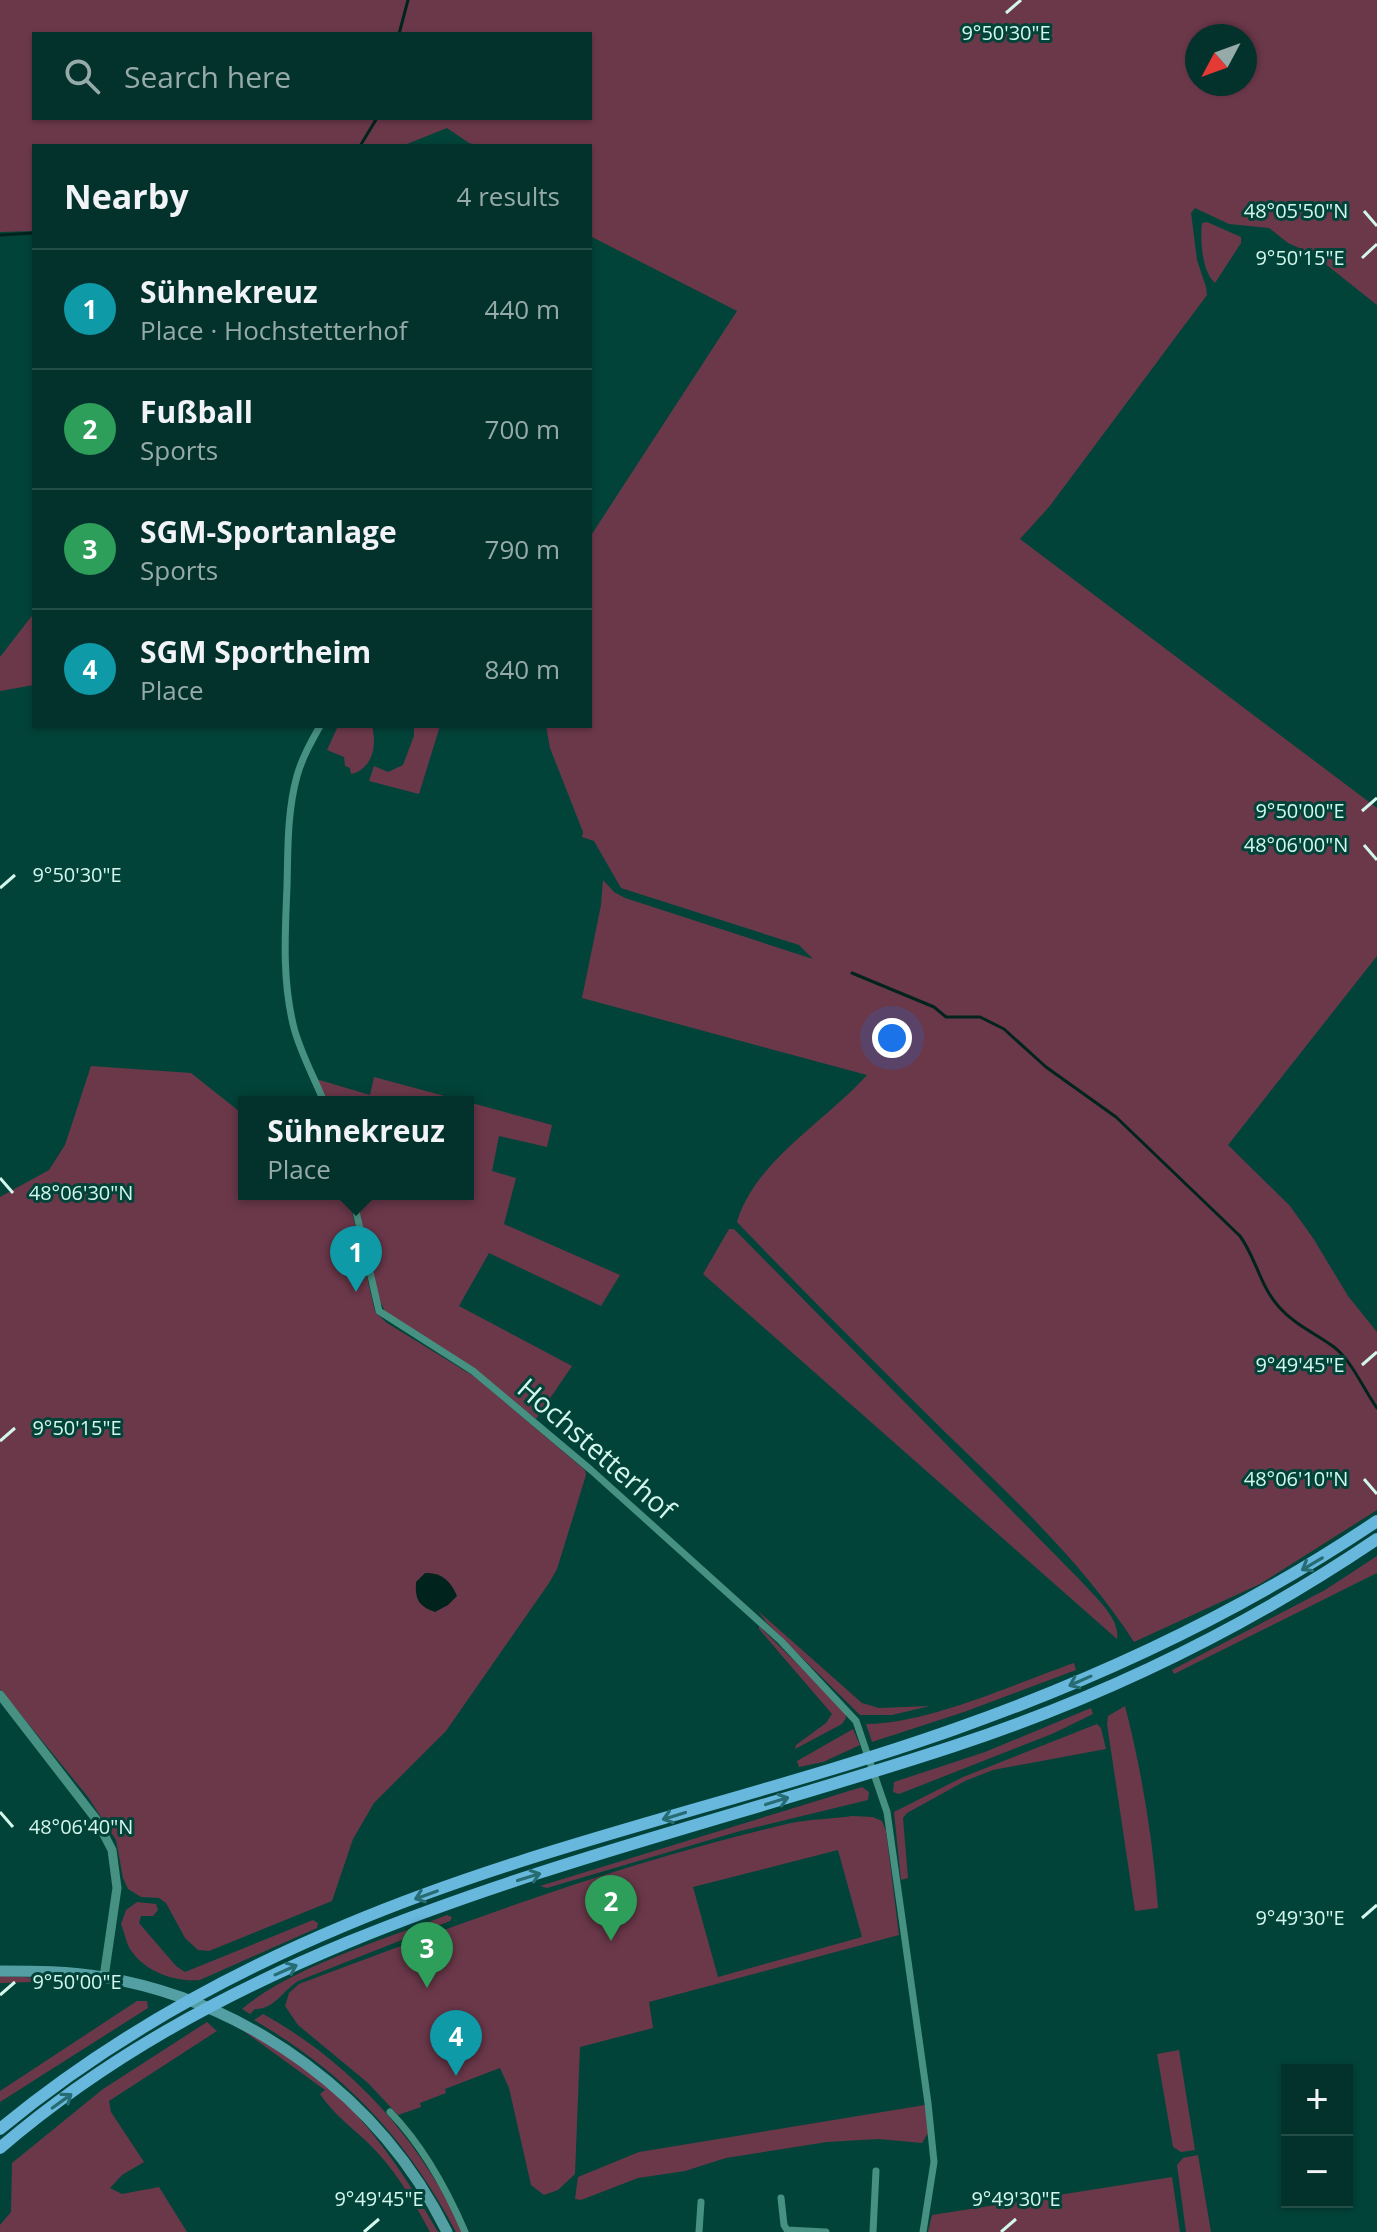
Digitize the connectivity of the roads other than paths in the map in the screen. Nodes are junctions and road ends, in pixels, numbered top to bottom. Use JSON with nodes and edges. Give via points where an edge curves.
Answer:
{"nodes":[{"id":1,"x":319,"y":728,"type":"edge"},
{"id":2,"x":321,"y":1096,"type":"edge"},
{"id":3,"x":353,"y":1200,"type":"edge"},
{"id":4,"x":1377,"y":1521,"type":"edge"},
{"id":5,"x":1377,"y":1539,"type":"edge"},
{"id":6,"x":0,"y":1695,"type":"edge"},
{"id":7,"x":0,"y":1971,"type":"edge"},
{"id":8,"x":104,"y":1977,"type":"junction"},
{"id":9,"x":390,"y":2112,"type":"dead end"},
{"id":10,"x":0,"y":2129,"type":"edge"},
{"id":11,"x":0,"y":2148,"type":"edge"},
{"id":12,"x":876,"y":2171,"type":"dead end"},
{"id":13,"x":781,"y":2198,"type":"dead end"},
{"id":14,"x":701,"y":2202,"type":"dead end"},
{"id":15,"x":447,"y":2232,"type":"edge"},
{"id":16,"x":465,"y":2232,"type":"edge"},
{"id":17,"x":699,"y":2232,"type":"edge"},
{"id":18,"x":826,"y":2232,"type":"edge"},
{"id":19,"x":873,"y":2232,"type":"edge"},
{"id":20,"x":923,"y":2232,"type":"edge"}],
"edges":[{"from":1,"to":2,"type":"street","via":[[292,798],[285,961],[295,1029]]},
{"from":3,"to":20,"type":"street","name":"Hochstetterhof","via":[[379,1311],[473,1371],[591,1470],[781,1641],[856,1721],[887,1812],[934,2162]]},
{"from":4,"to":10,"type":"highway","one_way":true,"via":[[1260,1596],[1056,1692],[847,1764],[494,1871],[346,1924],[148,2024]]},
{"from":11,"to":5,"type":"highway","one_way":true,"via":[[143,2045],[339,1946],[499,1886],[1038,1716],[1269,1607]]},
{"from":6,"to":8,"type":"street","via":[[96,1819],[112,1850],[117,1888]]},
{"from":7,"to":8,"type":"main road"},
{"from":8,"to":15,"type":"main road","via":[[197,2003],[287,2050],[344,2094],[399,2154]]},
{"from":9,"to":16,"type":"street","via":[[423,2155]]},
{"from":12,"to":19,"type":"street"},
{"from":13,"to":18,"type":"street","via":[[787,2230]]},
{"from":14,"to":17,"type":"street"}]}
